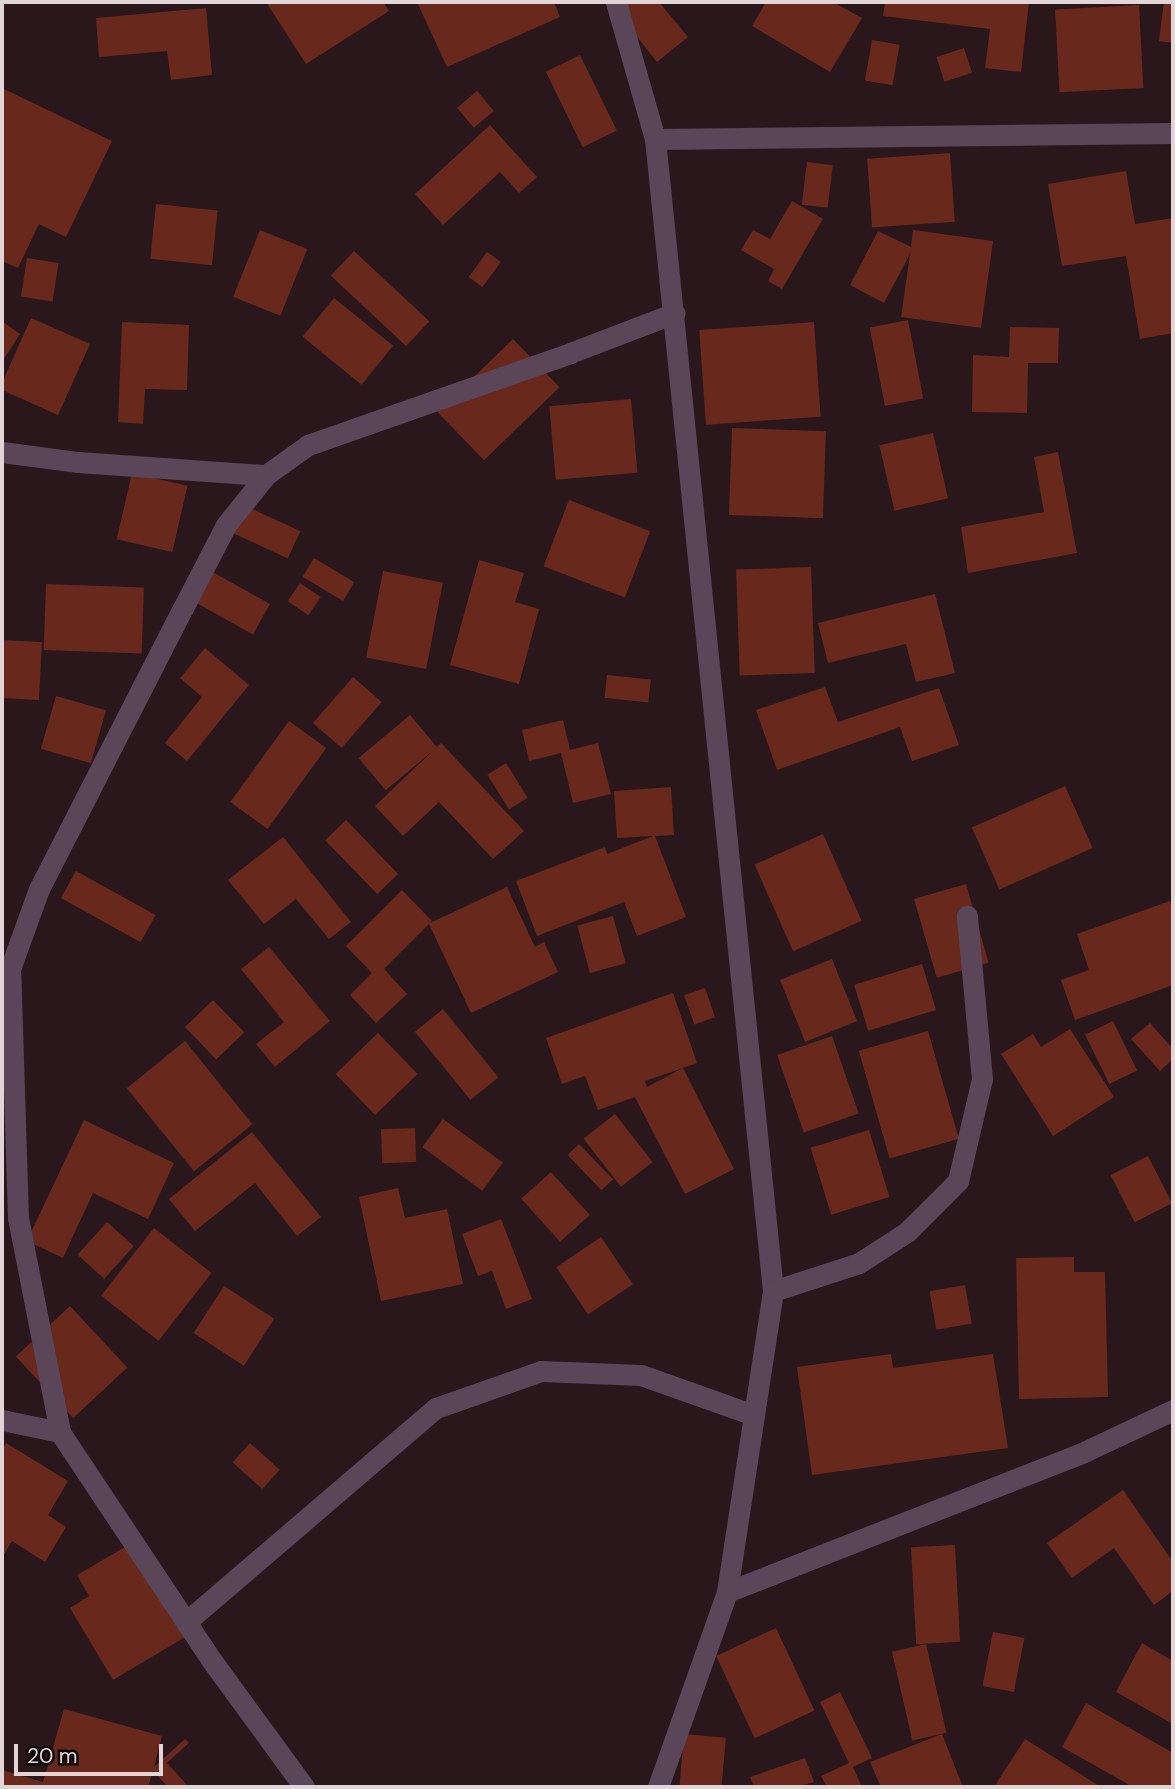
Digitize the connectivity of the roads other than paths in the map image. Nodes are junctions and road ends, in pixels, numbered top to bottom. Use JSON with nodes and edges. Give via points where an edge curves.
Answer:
{"nodes":[{"id":1,"x":616,"y":2,"type":"edge"},
{"id":2,"x":1173,"y":133,"type":"edge"},
{"id":3,"x":655,"y":139,"type":"junction"},
{"id":4,"x":675,"y":313,"type":"junction"},
{"id":5,"x":2,"y":452,"type":"edge"},
{"id":6,"x":266,"y":475,"type":"junction"},
{"id":7,"x":967,"y":916,"type":"dead end"},
{"id":8,"x":773,"y":1291,"type":"junction"},
{"id":9,"x":1173,"y":1410,"type":"edge"},
{"id":10,"x":754,"y":1415,"type":"junction"},
{"id":11,"x":2,"y":1420,"type":"edge"},
{"id":12,"x":60,"y":1432,"type":"junction"},
{"id":13,"x":727,"y":1592,"type":"junction"},
{"id":14,"x":186,"y":1622,"type":"junction"},
{"id":15,"x":304,"y":1787,"type":"edge"},
{"id":16,"x":658,"y":1787,"type":"edge"}],
"edges":[{"from":1,"to":3,"type":"street"},
{"from":2,"to":3,"type":"street"},
{"from":3,"to":4,"type":"street"},
{"from":4,"to":6,"type":"street","via":[[308,445]]},
{"from":4,"to":8,"type":"street"},
{"from":5,"to":6,"type":"street"},
{"from":6,"to":12,"type":"street","via":[[226,525],[189,596],[39,889],[10,969],[18,1218]]},
{"from":7,"to":8,"type":"street","via":[[982,1079],[958,1181],[907,1232],[859,1263]]},
{"from":8,"to":10,"type":"street"},
{"from":9,"to":13,"type":"street","via":[[1086,1451]]},
{"from":10,"to":13,"type":"street"},
{"from":10,"to":14,"type":"street","via":[[642,1374],[541,1371],[436,1408]]},
{"from":11,"to":12,"type":"street"},
{"from":12,"to":14,"type":"street"},
{"from":13,"to":16,"type":"street"},
{"from":14,"to":15,"type":"street"}]}
